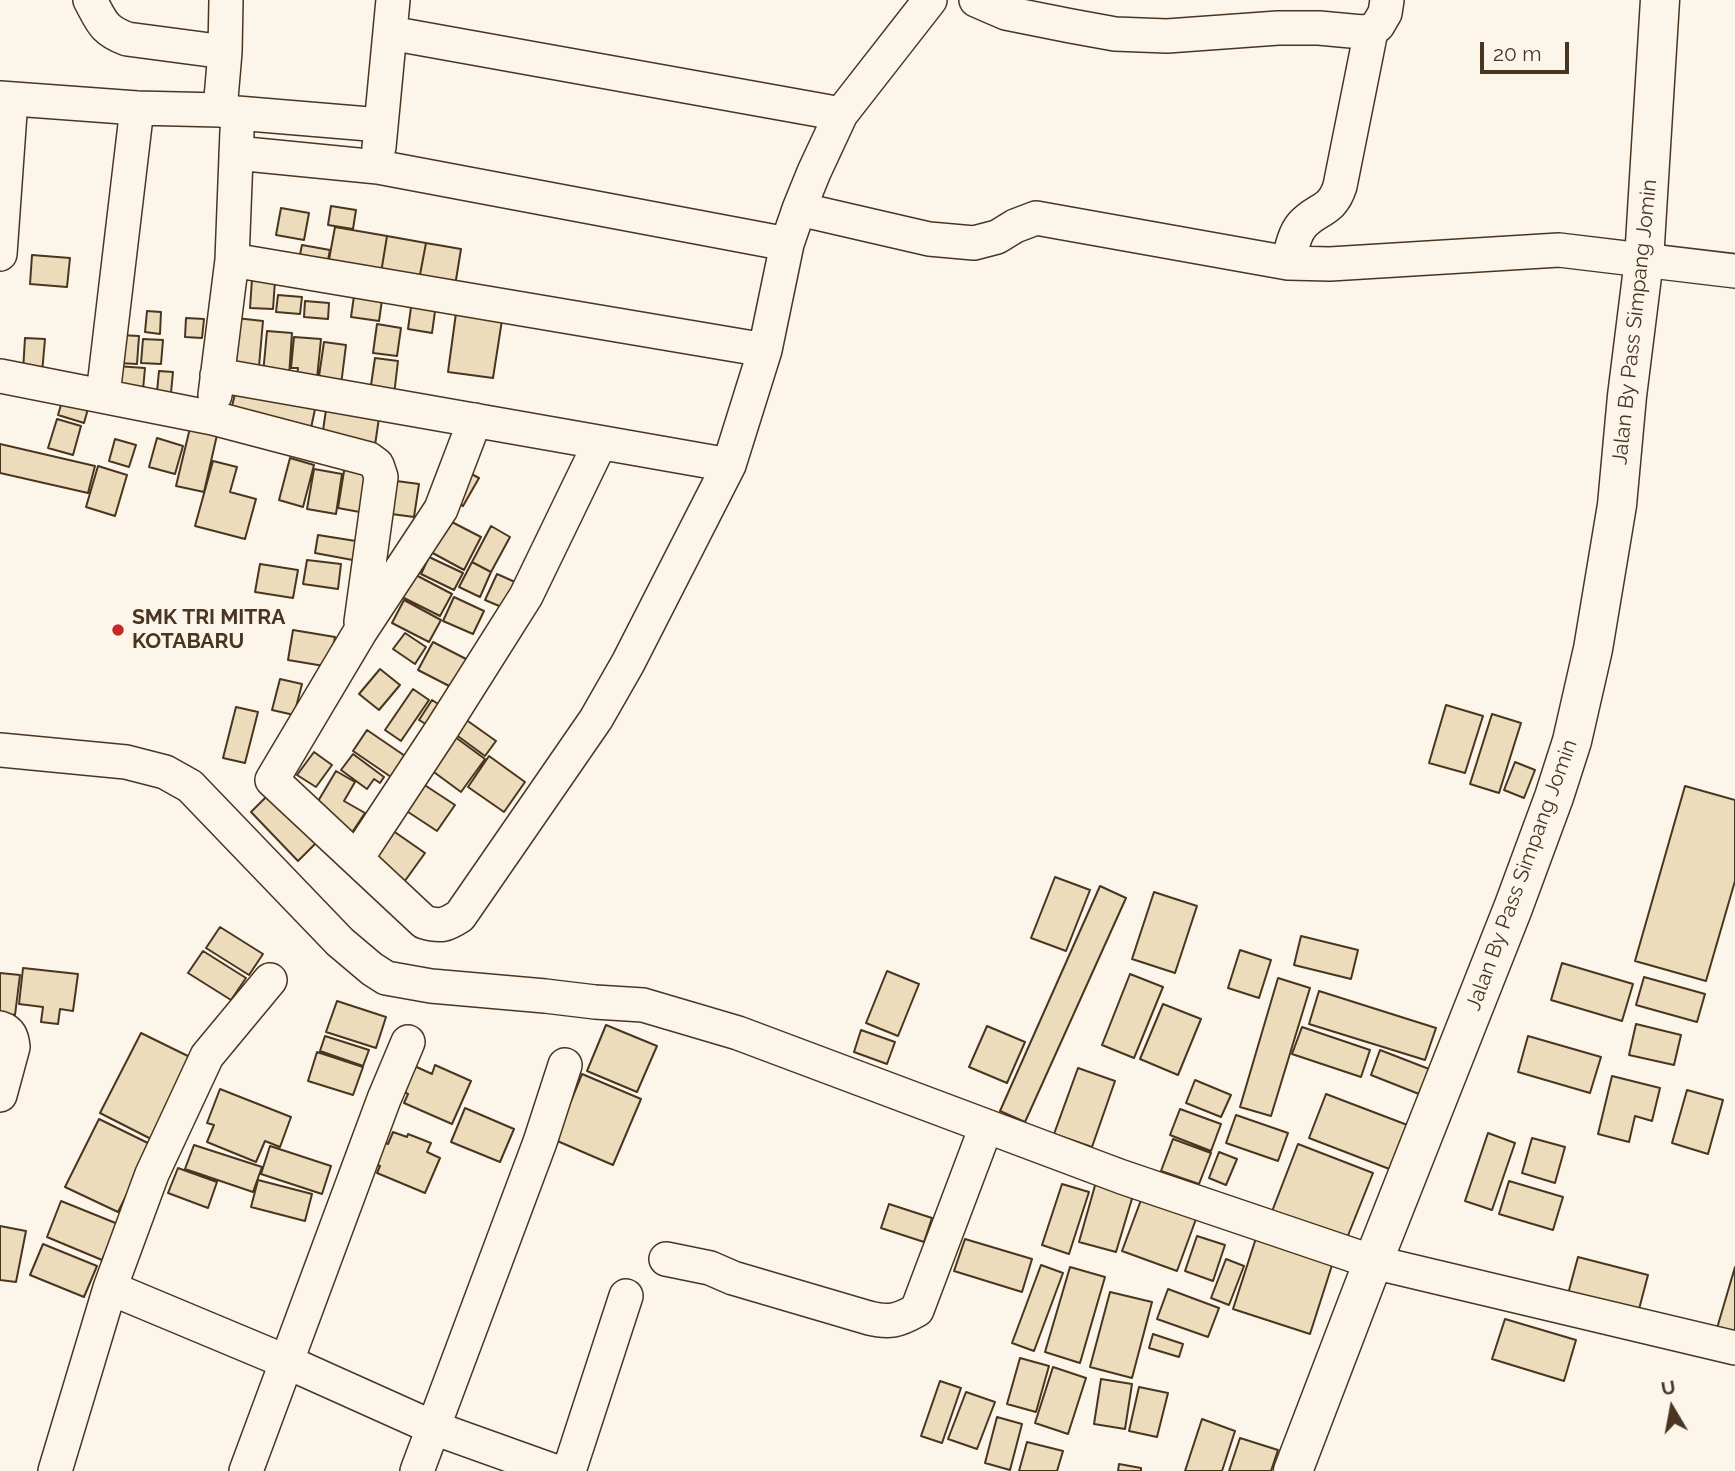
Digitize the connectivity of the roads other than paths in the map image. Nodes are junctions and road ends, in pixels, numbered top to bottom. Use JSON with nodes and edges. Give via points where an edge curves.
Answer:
{"nodes":[{"id":1,"x":90,"y":0,"type":"edge"},
{"id":2,"x":226,"y":0,"type":"edge"},
{"id":3,"x":393,"y":0,"type":"edge"},
{"id":4,"x":930,"y":0,"type":"edge"},
{"id":5,"x":976,"y":0,"type":"edge"},
{"id":6,"x":1387,"y":0,"type":"edge"},
{"id":7,"x":1660,"y":0,"type":"edge"},
{"id":8,"x":1371,"y":31,"type":"junction"},
{"id":9,"x":390,"y":33,"type":"junction"},
{"id":10,"x":225,"y":52,"type":"junction"},
{"id":11,"x":5,"y":98,"type":"edge"},
{"id":12,"x":137,"y":108,"type":"junction"},
{"id":13,"x":229,"y":112,"type":"junction"},
{"id":14,"x":841,"y":114,"type":"junction"},
{"id":15,"x":380,"y":125,"type":"junction"},
{"id":16,"x":236,"y":153,"type":"junction"},
{"id":17,"x":377,"y":167,"type":"junction"},
{"id":18,"x":799,"y":209,"type":"junction"},
{"id":19,"x":787,"y":244,"type":"junction"},
{"id":20,"x":0,"y":254,"type":"edge"},
{"id":21,"x":232,"y":260,"type":"junction"},
{"id":22,"x":1644,"y":260,"type":"junction"},
{"id":23,"x":1288,"y":263,"type":"junction"},
{"id":24,"x":1735,"y":271,"type":"edge"},
{"id":25,"x":765,"y":350,"type":"junction"},
{"id":26,"x":217,"y":375,"type":"junction"},
{"id":27,"x":0,"y":376,"type":"edge"},
{"id":28,"x":103,"y":395,"type":"junction"},
{"id":29,"x":213,"y":418,"type":"junction"},
{"id":30,"x":475,"y":420,"type":"junction"},
{"id":31,"x":600,"y":443,"type":"junction"},
{"id":32,"x":729,"y":465,"type":"junction"},
{"id":33,"x":360,"y":632,"type":"junction"},
{"id":34,"x":0,"y":750,"type":"edge"},
{"id":35,"x":357,"y":858,"type":"junction"},
{"id":36,"x":270,"y":979,"type":"dead end"},
{"id":37,"x":0,"y":1028,"type":"edge"},
{"id":38,"x":408,"y":1042,"type":"dead end"},
{"id":39,"x":565,"y":1065,"type":"dead end"},
{"id":40,"x":0,"y":1095,"type":"edge"},
{"id":41,"x":986,"y":1127,"type":"junction"},
{"id":42,"x":666,"y":1259,"type":"dead end"},
{"id":43,"x":1373,"y":1262,"type":"junction"},
{"id":44,"x":110,"y":1288,"type":"junction"},
{"id":45,"x":626,"y":1296,"type":"dead end"},
{"id":46,"x":1735,"y":1348,"type":"edge"},
{"id":47,"x":288,"y":1362,"type":"junction"},
{"id":48,"x":434,"y":1428,"type":"junction"},
{"id":49,"x":55,"y":1471,"type":"edge"},
{"id":50,"x":247,"y":1471,"type":"edge"},
{"id":51,"x":417,"y":1471,"type":"edge"},
{"id":52,"x":554,"y":1471,"type":"edge"},
{"id":53,"x":569,"y":1471,"type":"edge"},
{"id":54,"x":1293,"y":1471,"type":"edge"}],
"edges":[{"from":1,"to":10,"type":"street","via":[[104,26],[127,39]]},
{"from":2,"to":10,"type":"street"},
{"from":3,"to":9,"type":"street"},
{"from":4,"to":14,"type":"street"},
{"from":5,"to":8,"type":"street","via":[[1006,13],[1115,34],[1167,36],[1278,28]]},
{"from":6,"to":8,"type":"street","via":[[1385,13]]},
{"from":7,"to":22,"type":"highway","name":"Jalan By Pass Simpang Jomin"},
{"from":8,"to":23,"type":"street","via":[[1336,199],[1299,228]]},
{"from":9,"to":14,"type":"street"},
{"from":9,"to":15,"type":"street"},
{"from":10,"to":13,"type":"street"},
{"from":11,"to":12,"type":"street"},
{"from":11,"to":20,"type":"street"},
{"from":12,"to":13,"type":"street"},
{"from":12,"to":28,"type":"street"},
{"from":13,"to":15,"type":"street"},
{"from":13,"to":16,"type":"street"},
{"from":14,"to":18,"type":"street"},
{"from":15,"to":17,"type":"street"},
{"from":16,"to":17,"type":"street"},
{"from":16,"to":21,"type":"street"},
{"from":17,"to":19,"type":"street"},
{"from":18,"to":19,"type":"street"},
{"from":18,"to":23,"type":"street","via":[[929,239],[974,243],[1036,218]]},
{"from":19,"to":25,"type":"street"},
{"from":21,"to":25,"type":"street"},
{"from":21,"to":26,"type":"street"},
{"from":22,"to":23,"type":"street","via":[[1559,250]]},
{"from":22,"to":24,"type":"street"},
{"from":22,"to":43,"type":"highway","name":"Jalan By Pass Simpang Jomin","via":[[1617,505],[1572,741],[1513,908]]},
{"from":25,"to":32,"type":"street"},
{"from":26,"to":29,"type":"street"},
{"from":26,"to":30,"type":"street"},
{"from":27,"to":28,"type":"street"},
{"from":28,"to":29,"type":"street"},
{"from":29,"to":33,"type":"street","via":[[369,459],[377,466],[381,477]]},
{"from":30,"to":31,"type":"street"},
{"from":30,"to":33,"type":"street","via":[[441,509]]},
{"from":31,"to":32,"type":"street"},
{"from":31,"to":35,"type":"street","via":[[526,596]]},
{"from":32,"to":35,"type":"street","via":[[596,719],[460,916],[443,925],[425,922]]},
{"from":33,"to":35,"type":"street","via":[[272,780]]},
{"from":34,"to":41,"type":"street","via":[[126,762],[165,772],[190,786],[341,942],[386,978],[643,1005],[738,1033]]},
{"from":36,"to":44,"type":"street","via":[[208,1056],[152,1174]]},
{"from":37,"to":40,"type":"street","via":[[13,1040]]},
{"from":38,"to":47,"type":"street"},
{"from":39,"to":48,"type":"street"},
{"from":41,"to":42,"type":"street","via":[[917,1310],[902,1319],[884,1322],[710,1268]]},
{"from":41,"to":43,"type":"street"},
{"from":43,"to":46,"type":"street"},
{"from":43,"to":54,"type":"highway","name":"Jalan By Pass Simpang Jomin"},
{"from":44,"to":47,"type":"street"},
{"from":44,"to":49,"type":"street"},
{"from":45,"to":53,"type":"street"},
{"from":47,"to":48,"type":"street"},
{"from":47,"to":50,"type":"street"},
{"from":48,"to":51,"type":"street"},
{"from":48,"to":52,"type":"street"}]}
